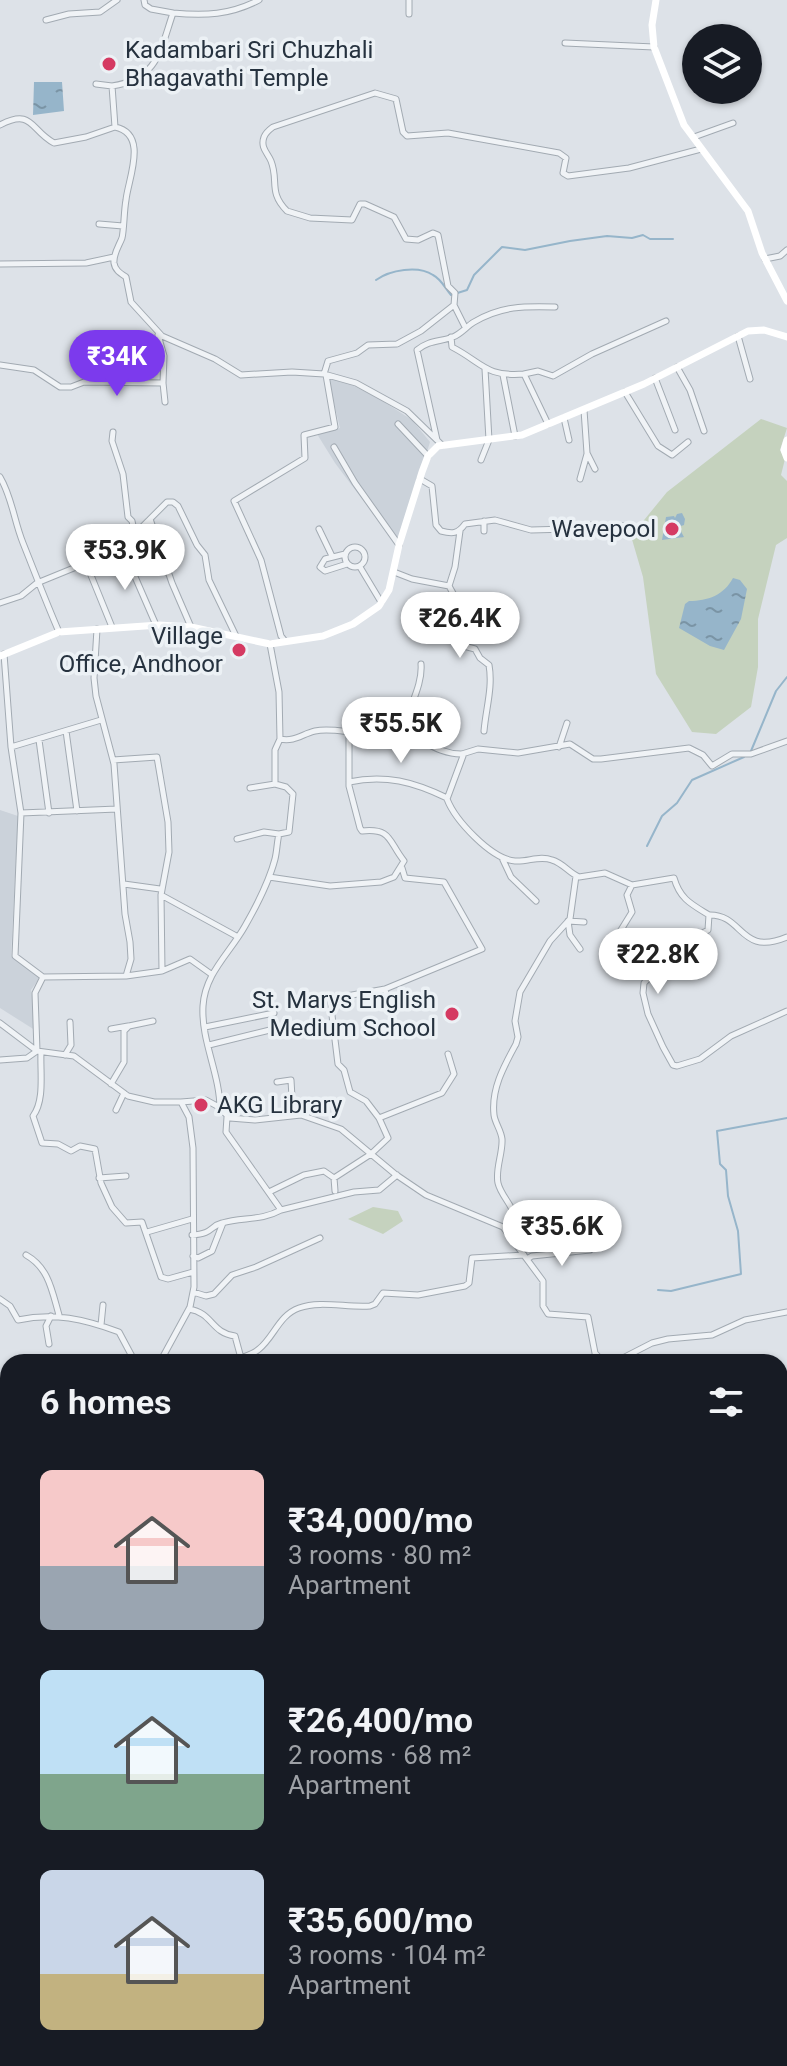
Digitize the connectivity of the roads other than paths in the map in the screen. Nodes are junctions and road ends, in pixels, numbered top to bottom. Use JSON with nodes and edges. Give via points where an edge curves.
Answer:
{"nodes":[{"id":1,"x":117,"y":0,"type":"edge"},
{"id":2,"x":144,"y":0,"type":"edge"},
{"id":3,"x":259,"y":0,"type":"edge"},
{"id":4,"x":409,"y":0,"type":"edge"},
{"id":5,"x":656,"y":0,"type":"edge"},
{"id":6,"x":173,"y":13,"type":"junction"},
{"id":7,"x":409,"y":14,"type":"dead end"},
{"id":8,"x":46,"y":20,"type":"dead end"},
{"id":9,"x":565,"y":43,"type":"dead end"},
{"id":10,"x":654,"y":47,"type":"junction"},
{"id":11,"x":96,"y":84,"type":"dead end"},
{"id":12,"x":112,"y":86,"type":"junction"},
{"id":13,"x":733,"y":123,"type":"dead end"},
{"id":14,"x":0,"y":125,"type":"edge"},
{"id":15,"x":115,"y":127,"type":"junction"},
{"id":16,"x":693,"y":138,"type":"junction"},
{"id":17,"x":701,"y":149,"type":"junction"},
{"id":18,"x":99,"y":224,"type":"dead end"},
{"id":19,"x":123,"y":226,"type":"junction"},
{"id":20,"x":787,"y":250,"type":"edge"},
{"id":21,"x":114,"y":257,"type":"junction"},
{"id":22,"x":765,"y":259,"type":"junction"},
{"id":23,"x":0,"y":264,"type":"edge"},
{"id":24,"x":455,"y":298,"type":"junction"},
{"id":25,"x":787,"y":301,"type":"edge"},
{"id":26,"x":555,"y":307,"type":"dead end"},
{"id":27,"x":666,"y":321,"type":"dead end"},
{"id":28,"x":465,"y":327,"type":"junction"},
{"id":29,"x":156,"y":330,"type":"junction"},
{"id":30,"x":738,"y":335,"type":"junction"},
{"id":31,"x":415,"y":336,"type":"junction"},
{"id":32,"x":451,"y":337,"type":"junction"},
{"id":33,"x":787,"y":337,"type":"edge"},
{"id":34,"x":417,"y":350,"type":"junction"},
{"id":35,"x":0,"y":365,"type":"edge"},
{"id":36,"x":677,"y":367,"type":"junction"},
{"id":37,"x":485,"y":369,"type":"junction"},
{"id":38,"x":325,"y":374,"type":"junction"},
{"id":39,"x":524,"y":374,"type":"junction"},
{"id":40,"x":503,"y":375,"type":"junction"},
{"id":41,"x":655,"y":378,"type":"junction"},
{"id":42,"x":750,"y":379,"type":"dead end"},
{"id":43,"x":163,"y":383,"type":"junction"},
{"id":44,"x":625,"y":392,"type":"junction"},
{"id":45,"x":165,"y":402,"type":"dead end"},
{"id":46,"x":584,"y":410,"type":"junction"},
{"id":47,"x":564,"y":418,"type":"junction"},
{"id":48,"x":398,"y":424,"type":"dead end"},
{"id":49,"x":549,"y":425,"type":"junction"},
{"id":50,"x":675,"y":430,"type":"dead end"},
{"id":51,"x":704,"y":431,"type":"dead end"},
{"id":52,"x":113,"y":432,"type":"dead end"},
{"id":53,"x":515,"y":436,"type":"junction"},
{"id":54,"x":489,"y":440,"type":"junction"},
{"id":55,"x":569,"y":440,"type":"dead end"},
{"id":56,"x":787,"y":440,"type":"edge"},
{"id":57,"x":688,"y":442,"type":"dead end"},
{"id":58,"x":440,"y":443,"type":"junction"},
{"id":59,"x":334,"y":447,"type":"dead end"},
{"id":60,"x":587,"y":453,"type":"junction"},
{"id":61,"x":786,"y":453,"type":"edge"},
{"id":62,"x":428,"y":456,"type":"junction"},
{"id":63,"x":481,"y":460,"type":"dead end"},
{"id":64,"x":595,"y":469,"type":"dead end"},
{"id":65,"x":0,"y":477,"type":"edge"},
{"id":66,"x":420,"y":479,"type":"junction"},
{"id":67,"x":580,"y":479,"type":"dead end"},
{"id":68,"x":150,"y":519,"type":"junction"},
{"id":69,"x":484,"y":521,"type":"junction"},
{"id":70,"x":630,"y":526,"type":"dead end"},
{"id":71,"x":319,"y":529,"type":"dead end"},
{"id":72,"x":460,"y":531,"type":"junction"},
{"id":73,"x":484,"y":531,"type":"dead end"},
{"id":74,"x":135,"y":536,"type":"junction"},
{"id":75,"x":399,"y":545,"type":"junction"},
{"id":76,"x":122,"y":547,"type":"junction"},
{"id":77,"x":345,"y":554,"type":"junction"},
{"id":78,"x":332,"y":556,"type":"junction"},
{"id":79,"x":86,"y":563,"type":"junction"},
{"id":80,"x":347,"y":564,"type":"junction"},
{"id":81,"x":360,"y":567,"type":"junction"},
{"id":82,"x":394,"y":572,"type":"junction"},
{"id":83,"x":37,"y":583,"type":"junction"},
{"id":84,"x":449,"y":586,"type":"junction"},
{"id":85,"x":0,"y":603,"type":"edge"},
{"id":86,"x":381,"y":603,"type":"junction"},
{"id":87,"x":156,"y":625,"type":"junction"},
{"id":88,"x":112,"y":627,"type":"junction"},
{"id":89,"x":191,"y":627,"type":"junction"},
{"id":90,"x":97,"y":629,"type":"junction"},
{"id":91,"x":59,"y":632,"type":"junction"},
{"id":92,"x":236,"y":636,"type":"junction"},
{"id":93,"x":285,"y":641,"type":"junction"},
{"id":94,"x":270,"y":644,"type":"junction"},
{"id":95,"x":2,"y":655,"type":"edge"},
{"id":96,"x":421,"y":664,"type":"dead end"},
{"id":97,"x":101,"y":720,"type":"junction"},
{"id":98,"x":567,"y":723,"type":"dead end"},
{"id":99,"x":66,"y":731,"type":"junction"},
{"id":100,"x":484,"y":731,"type":"dead end"},
{"id":101,"x":349,"y":732,"type":"junction"},
{"id":102,"x":403,"y":734,"type":"junction"},
{"id":103,"x":280,"y":739,"type":"junction"},
{"id":104,"x":39,"y":740,"type":"junction"},
{"id":105,"x":787,"y":741,"type":"edge"},
{"id":106,"x":11,"y":747,"type":"junction"},
{"id":107,"x":558,"y":748,"type":"junction"},
{"id":108,"x":461,"y":754,"type":"junction"},
{"id":109,"x":113,"y":760,"type":"junction"},
{"id":110,"x":349,"y":782,"type":"junction"},
{"id":111,"x":275,"y":784,"type":"junction"},
{"id":112,"x":250,"y":788,"type":"dead end"},
{"id":113,"x":447,"y":798,"type":"junction"},
{"id":114,"x":117,"y":809,"type":"junction"},
{"id":115,"x":77,"y":811,"type":"junction"},
{"id":116,"x":21,"y":813,"type":"junction"},
{"id":117,"x":49,"y":813,"type":"junction"},
{"id":118,"x":279,"y":834,"type":"junction"},
{"id":119,"x":237,"y":839,"type":"dead end"},
{"id":120,"x":502,"y":859,"type":"junction"},
{"id":121,"x":402,"y":867,"type":"junction"},
{"id":122,"x":576,"y":876,"type":"junction"},
{"id":123,"x":269,"y":877,"type":"junction"},
{"id":124,"x":124,"y":884,"type":"junction"},
{"id":125,"x":632,"y":885,"type":"junction"},
{"id":126,"x":160,"y":892,"type":"junction"},
{"id":127,"x":536,"y":901,"type":"dead end"},
{"id":128,"x":709,"y":915,"type":"junction"},
{"id":129,"x":568,"y":921,"type":"junction"},
{"id":130,"x":584,"y":922,"type":"dead end"},
{"id":131,"x":238,"y":937,"type":"junction"},
{"id":132,"x":787,"y":937,"type":"edge"},
{"id":133,"x":616,"y":938,"type":"dead end"},
{"id":134,"x":580,"y":949,"type":"dead end"},
{"id":135,"x":162,"y":971,"type":"junction"},
{"id":136,"x":211,"y":974,"type":"junction"},
{"id":137,"x":126,"y":976,"type":"junction"},
{"id":138,"x":43,"y":977,"type":"junction"},
{"id":139,"x":385,"y":989,"type":"junction"},
{"id":140,"x":787,"y":1011,"type":"edge"},
{"id":141,"x":274,"y":1013,"type":"dead end"},
{"id":142,"x":153,"y":1021,"type":"dead end"},
{"id":143,"x":393,"y":1021,"type":"dead end"},
{"id":144,"x":70,"y":1022,"type":"dead end"},
{"id":145,"x":0,"y":1023,"type":"edge"},
{"id":146,"x":129,"y":1026,"type":"junction"},
{"id":147,"x":205,"y":1027,"type":"junction"},
{"id":148,"x":111,"y":1029,"type":"dead end"},
{"id":149,"x":274,"y":1029,"type":"dead end"},
{"id":150,"x":209,"y":1045,"type":"junction"},
{"id":151,"x":39,"y":1051,"type":"junction"},
{"id":152,"x":448,"y":1054,"type":"dead end"},
{"id":153,"x":65,"y":1055,"type":"junction"},
{"id":154,"x":0,"y":1060,"type":"edge"},
{"id":155,"x":277,"y":1082,"type":"dead end"},
{"id":156,"x":111,"y":1084,"type":"junction"},
{"id":157,"x":124,"y":1093,"type":"junction"},
{"id":158,"x":181,"y":1102,"type":"junction"},
{"id":159,"x":220,"y":1109,"type":"junction"},
{"id":160,"x":116,"y":1110,"type":"dead end"},
{"id":161,"x":293,"y":1115,"type":"junction"},
{"id":162,"x":227,"y":1117,"type":"junction"},
{"id":163,"x":379,"y":1118,"type":"junction"},
{"id":164,"x":371,"y":1154,"type":"junction"},
{"id":165,"x":397,"y":1175,"type":"junction"},
{"id":166,"x":126,"y":1176,"type":"dead end"},
{"id":167,"x":99,"y":1178,"type":"junction"},
{"id":168,"x":334,"y":1178,"type":"junction"},
{"id":169,"x":335,"y":1191,"type":"dead end"},
{"id":170,"x":269,"y":1192,"type":"junction"},
{"id":171,"x":281,"y":1210,"type":"junction"},
{"id":172,"x":192,"y":1219,"type":"junction"},
{"id":173,"x":223,"y":1223,"type":"junction"},
{"id":174,"x":147,"y":1232,"type":"junction"},
{"id":175,"x":507,"y":1232,"type":"junction"},
{"id":176,"x":192,"y":1235,"type":"junction"},
{"id":177,"x":320,"y":1238,"type":"dead end"},
{"id":178,"x":590,"y":1250,"type":"dead end"},
{"id":179,"x":26,"y":1255,"type":"dead end"},
{"id":180,"x":193,"y":1256,"type":"junction"},
{"id":181,"x":525,"y":1257,"type":"junction"},
{"id":182,"x":193,"y":1272,"type":"junction"},
{"id":183,"x":193,"y":1292,"type":"junction"},
{"id":184,"x":0,"y":1299,"type":"edge"},
{"id":185,"x":103,"y":1305,"type":"dead end"},
{"id":186,"x":189,"y":1309,"type":"junction"},
{"id":187,"x":787,"y":1312,"type":"edge"},
{"id":188,"x":59,"y":1315,"type":"junction"},
{"id":189,"x":51,"y":1316,"type":"junction"},
{"id":190,"x":101,"y":1325,"type":"junction"},
{"id":191,"x":49,"y":1344,"type":"dead end"},
{"id":192,"x":131,"y":1354,"type":"edge"},
{"id":193,"x":164,"y":1354,"type":"edge"},
{"id":194,"x":240,"y":1354,"type":"edge"},
{"id":195,"x":249,"y":1354,"type":"edge"},
{"id":196,"x":596,"y":1354,"type":"edge"},
{"id":197,"x":631,"y":1354,"type":"edge"}],
"edges":[{"from":1,"to":8,"type":"street","via":[[100,12]]},
{"from":2,"to":6,"type":"street","via":[[151,9]]},
{"from":3,"to":6,"type":"street","via":[[224,14]]},
{"from":4,"to":7,"type":"street"},
{"from":5,"to":10,"type":"main road"},
{"from":6,"to":12,"type":"street","via":[[151,67],[133,83]]},
{"from":9,"to":10,"type":"street"},
{"from":10,"to":16,"type":"main road"},
{"from":11,"to":12,"type":"street"},
{"from":12,"to":15,"type":"street"},
{"from":13,"to":16,"type":"street"},
{"from":14,"to":15,"type":"street","via":[[28,120],[54,143]]},
{"from":15,"to":19,"type":"street","via":[[126,132],[135,162]]},
{"from":16,"to":17,"type":"main road"},
{"from":17,"to":22,"type":"main road","via":[[748,211]]},
{"from":17,"to":24,"type":"street","via":[[568,176],[563,173],[566,158],[559,153],[448,133],[407,136],[396,99],[375,93],[267,131],[264,148],[271,159],[274,190],[287,211],[352,220],[365,204],[394,217],[406,239],[438,235]]},
{"from":18,"to":19,"type":"street"},
{"from":19,"to":21,"type":"street"},
{"from":20,"to":22,"type":"street"},
{"from":21,"to":23,"type":"street","via":[[86,263]]},
{"from":21,"to":29,"type":"street","via":[[116,270],[126,277],[131,302]]},
{"from":22,"to":25,"type":"main road"},
{"from":24,"to":28,"type":"street"},
{"from":24,"to":31,"type":"street"},
{"from":26,"to":28,"type":"street","via":[[507,307]]},
{"from":27,"to":39,"type":"street","via":[[553,376]]},
{"from":28,"to":32,"type":"street"},
{"from":29,"to":38,"type":"street","via":[[241,375]]},
{"from":29,"to":43,"type":"street","via":[[164,356]]},
{"from":30,"to":33,"type":"main road","via":[[764,330]]},
{"from":30,"to":36,"type":"main road"},
{"from":30,"to":42,"type":"street"},
{"from":31,"to":34,"type":"street"},
{"from":31,"to":38,"type":"street","via":[[397,344],[368,345],[328,361]]},
{"from":32,"to":34,"type":"street"},
{"from":32,"to":37,"type":"street","via":[[452,347]]},
{"from":34,"to":58,"type":"street"},
{"from":35,"to":43,"type":"street","via":[[34,370],[60,387],[84,382]]},
{"from":36,"to":41,"type":"main road"},
{"from":36,"to":51,"type":"street"},
{"from":37,"to":40,"type":"street"},
{"from":37,"to":54,"type":"street"},
{"from":38,"to":58,"type":"street","via":[[394,402]]},
{"from":38,"to":93,"type":"street","via":[[335,427],[304,435],[305,458],[234,501],[261,560]]},
{"from":39,"to":40,"type":"street"},
{"from":39,"to":49,"type":"street"},
{"from":40,"to":53,"type":"street"},
{"from":41,"to":44,"type":"main road"},
{"from":41,"to":50,"type":"street"},
{"from":43,"to":45,"type":"street"},
{"from":44,"to":46,"type":"main road"},
{"from":44,"to":57,"type":"street","via":[[658,446],[672,455]]},
{"from":46,"to":47,"type":"main road"},
{"from":46,"to":60,"type":"street"},
{"from":47,"to":49,"type":"main road"},
{"from":47,"to":55,"type":"street"},
{"from":48,"to":62,"type":"street"},
{"from":49,"to":53,"type":"main road"},
{"from":52,"to":74,"type":"street"},
{"from":53,"to":54,"type":"main road"},
{"from":54,"to":58,"type":"main road"},
{"from":54,"to":63,"type":"street"},
{"from":56,"to":61,"type":"main road"},
{"from":58,"to":62,"type":"main road"},
{"from":59,"to":75,"type":"street"},
{"from":60,"to":64,"type":"street"},
{"from":60,"to":67,"type":"street"},
{"from":62,"to":66,"type":"main road"},
{"from":65,"to":83,"type":"street"},
{"from":66,"to":72,"type":"street","via":[[432,486],[436,525],[451,534]]},
{"from":66,"to":75,"type":"main road"},
{"from":68,"to":74,"type":"street"},
{"from":68,"to":89,"type":"street"},
{"from":68,"to":92,"type":"street","via":[[167,502],[178,506],[205,555],[209,580]]},
{"from":69,"to":70,"type":"street","via":[[531,530]]},
{"from":69,"to":72,"type":"street","via":[[465,524]]},
{"from":69,"to":73,"type":"street"},
{"from":71,"to":78,"type":"street"},
{"from":72,"to":84,"type":"street"},
{"from":74,"to":76,"type":"street"},
{"from":75,"to":82,"type":"main road"},
{"from":76,"to":79,"type":"street"},
{"from":76,"to":87,"type":"street"},
{"from":77,"to":78,"type":"street"},
{"from":77,"to":80,"type":"street"},
{"from":77,"to":81,"type":"street","via":[[353,547],[363,550]]},
{"from":78,"to":80,"type":"street","via":[[321,563],[321,570]]},
{"from":79,"to":83,"type":"street"},
{"from":79,"to":88,"type":"street"},
{"from":80,"to":81,"type":"street"},
{"from":81,"to":86,"type":"street"},
{"from":82,"to":84,"type":"street"},
{"from":82,"to":86,"type":"main road"},
{"from":83,"to":85,"type":"street"},
{"from":83,"to":91,"type":"street"},
{"from":84,"to":100,"type":"street","via":[[460,606],[460,645],[475,649],[489,665],[492,684]]},
{"from":86,"to":93,"type":"main road","via":[[368,615],[323,636]]},
{"from":87,"to":88,"type":"main road"},
{"from":87,"to":89,"type":"main road"},
{"from":88,"to":90,"type":"main road"},
{"from":89,"to":92,"type":"main road"},
{"from":90,"to":91,"type":"main road"},
{"from":90,"to":97,"type":"street","via":[[94,678]]},
{"from":91,"to":95,"type":"main road"},
{"from":92,"to":94,"type":"main road"},
{"from":93,"to":94,"type":"main road"},
{"from":94,"to":103,"type":"street"},
{"from":95,"to":106,"type":"street"},
{"from":96,"to":102,"type":"street"},
{"from":97,"to":99,"type":"street"},
{"from":97,"to":109,"type":"street"},
{"from":98,"to":107,"type":"street"},
{"from":99,"to":104,"type":"street"},
{"from":99,"to":115,"type":"street"},
{"from":101,"to":102,"type":"street"},
{"from":101,"to":103,"type":"street","via":[[329,729],[291,741]]},
{"from":101,"to":110,"type":"street"},
{"from":102,"to":108,"type":"street","via":[[434,749]]},
{"from":103,"to":111,"type":"street"},
{"from":104,"to":106,"type":"street"},
{"from":104,"to":117,"type":"street"},
{"from":105,"to":107,"type":"street","via":[[751,754],[732,754],[712,766],[689,748],[601,759],[575,745]]},
{"from":106,"to":116,"type":"street"},
{"from":107,"to":108,"type":"street"},
{"from":108,"to":113,"type":"street"},
{"from":109,"to":114,"type":"street"},
{"from":109,"to":126,"type":"street","via":[[157,757],[169,852]]},
{"from":110,"to":113,"type":"street","via":[[402,779]]},
{"from":110,"to":121,"type":"street","via":[[362,831],[383,831],[404,861]]},
{"from":111,"to":112,"type":"street"},
{"from":111,"to":118,"type":"street","via":[[293,794],[289,832]]},
{"from":113,"to":120,"type":"street","via":[[453,814]]},
{"from":114,"to":115,"type":"street"},
{"from":114,"to":124,"type":"street"},
{"from":115,"to":117,"type":"street"},
{"from":116,"to":117,"type":"street"},
{"from":116,"to":138,"type":"street","via":[[15,956]]},
{"from":118,"to":119,"type":"street"},
{"from":118,"to":123,"type":"street"},
{"from":120,"to":122,"type":"street","via":[[551,859]]},
{"from":120,"to":127,"type":"street","via":[[511,877]]},
{"from":121,"to":123,"type":"street","via":[[388,881],[330,886]]},
{"from":121,"to":139,"type":"street","via":[[405,878],[444,882],[482,949]]},
{"from":122,"to":125,"type":"street","via":[[605,873]]},
{"from":122,"to":129,"type":"street"},
{"from":123,"to":131,"type":"street"},
{"from":124,"to":126,"type":"street"},
{"from":124,"to":137,"type":"street","via":[[131,959]]},
{"from":125,"to":128,"type":"street","via":[[674,878],[679,894]]},
{"from":125,"to":133,"type":"street","via":[[627,895],[632,912]]},
{"from":126,"to":131,"type":"street"},
{"from":126,"to":135,"type":"street"},
{"from":128,"to":132,"type":"street","via":[[726,917],[753,940],[776,942]]},
{"from":128,"to":140,"type":"street","via":[[708,930],[657,959],[658,968],[644,983],[648,1014],[673,1065],[700,1059],[731,1036]]},
{"from":129,"to":130,"type":"street"},
{"from":129,"to":134,"type":"street"},
{"from":129,"to":175,"type":"street","via":[[523,984],[515,1021],[518,1037],[494,1093],[502,1139],[498,1185],[515,1218]]},
{"from":131,"to":136,"type":"street"},
{"from":135,"to":136,"type":"street","via":[[190,959]]},
{"from":135,"to":137,"type":"street"},
{"from":136,"to":147,"type":"street","via":[[203,1004]]},
{"from":137,"to":138,"type":"street"},
{"from":138,"to":151,"type":"street","via":[[35,993]]},
{"from":139,"to":143,"type":"street"},
{"from":139,"to":163,"type":"street","via":[[330,999],[338,1064],[347,1086]]},
{"from":141,"to":147,"type":"street"},
{"from":142,"to":146,"type":"street"},
{"from":144,"to":153,"type":"street","via":[[71,1045]]},
{"from":145,"to":151,"type":"street"},
{"from":146,"to":148,"type":"street"},
{"from":146,"to":156,"type":"street","via":[[124,1031],[124,1062]]},
{"from":147,"to":150,"type":"street"},
{"from":149,"to":150,"type":"street"},
{"from":150,"to":159,"type":"street"},
{"from":151,"to":153,"type":"street"},
{"from":151,"to":154,"type":"street","via":[[27,1058]]},
{"from":151,"to":167,"type":"street","via":[[39,1107],[33,1116],[39,1138],[68,1151],[80,1146],[95,1149]]},
{"from":152,"to":163,"type":"street","via":[[454,1074],[442,1093]]},
{"from":153,"to":156,"type":"street"},
{"from":155,"to":161,"type":"street","via":[[291,1080]]},
{"from":156,"to":157,"type":"street"},
{"from":157,"to":158,"type":"street","via":[[139,1100]]},
{"from":157,"to":160,"type":"street"},
{"from":158,"to":159,"type":"street","via":[[206,1100]]},
{"from":158,"to":172,"type":"street","via":[[193,1148]]},
{"from":159,"to":162,"type":"street"},
{"from":161,"to":162,"type":"street"},
{"from":161,"to":164,"type":"street","via":[[341,1129]]},
{"from":162,"to":170,"type":"street","via":[[226,1132]]},
{"from":163,"to":164,"type":"street","via":[[388,1138]]},
{"from":164,"to":165,"type":"street"},
{"from":164,"to":168,"type":"street"},
{"from":165,"to":171,"type":"street","via":[[379,1190]]},
{"from":165,"to":175,"type":"street","via":[[426,1195],[497,1223]]},
{"from":166,"to":167,"type":"street"},
{"from":167,"to":174,"type":"street","via":[[122,1220],[142,1222]]},
{"from":168,"to":169,"type":"street"},
{"from":168,"to":170,"type":"street","via":[[324,1171],[304,1175]]},
{"from":170,"to":171,"type":"street"},
{"from":171,"to":173,"type":"street"},
{"from":172,"to":174,"type":"street"},
{"from":172,"to":176,"type":"street"},
{"from":173,"to":176,"type":"street"},
{"from":173,"to":180,"type":"street","via":[[212,1251]]},
{"from":174,"to":182,"type":"street","via":[[161,1277]]},
{"from":175,"to":181,"type":"street"},
{"from":176,"to":180,"type":"street"},
{"from":177,"to":183,"type":"street","via":[[232,1275],[214,1294]]},
{"from":178,"to":181,"type":"street"},
{"from":179,"to":188,"type":"street","via":[[43,1267]]},
{"from":180,"to":182,"type":"street"},
{"from":181,"to":195,"type":"street","via":[[472,1258],[469,1283],[459,1287],[418,1295],[383,1293],[370,1306],[296,1309],[262,1347]]},
{"from":181,"to":196,"type":"street","via":[[543,1281],[545,1311],[588,1317]]},
{"from":182,"to":183,"type":"street"},
{"from":183,"to":186,"type":"street"},
{"from":184,"to":189,"type":"street","via":[[18,1320]]},
{"from":185,"to":190,"type":"street"},
{"from":186,"to":193,"type":"street"},
{"from":186,"to":194,"type":"street","via":[[203,1313],[222,1334],[235,1336]]},
{"from":187,"to":197,"type":"street","via":[[745,1320],[712,1335],[652,1343]]},
{"from":188,"to":189,"type":"street"},
{"from":188,"to":190,"type":"street"},
{"from":189,"to":191,"type":"street","via":[[46,1326]]},
{"from":190,"to":192,"type":"street","via":[[119,1332]]}]}
